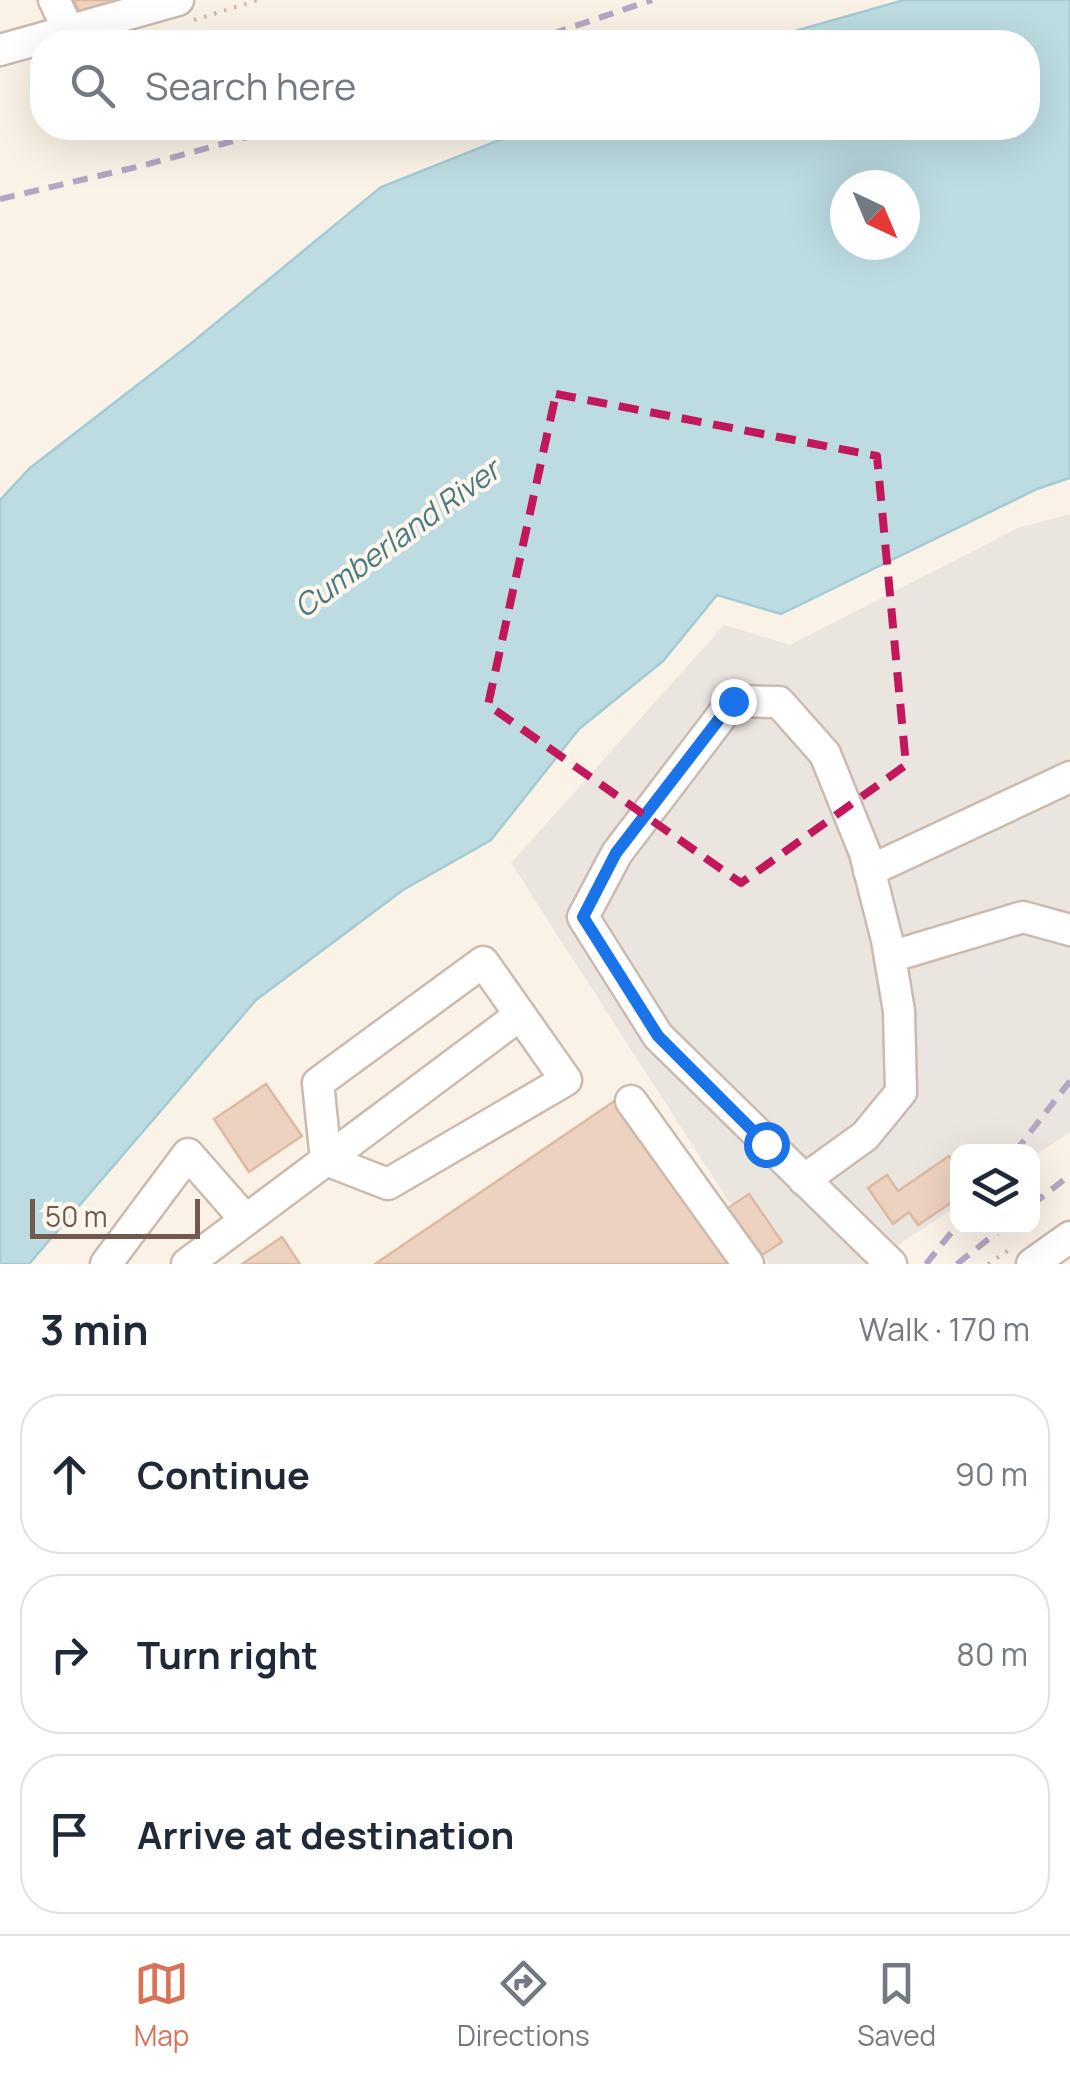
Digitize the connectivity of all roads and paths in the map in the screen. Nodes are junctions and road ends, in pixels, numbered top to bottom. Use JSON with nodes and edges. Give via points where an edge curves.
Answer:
{"nodes":[{"id":1,"x":54,"y":0,"type":"edge"},
{"id":2,"x":178,"y":0,"type":"edge"},
{"id":3,"x":69,"y":30,"type":"joint"},
{"id":4,"x":30,"y":41,"type":"edge"},
{"id":5,"x":0,"y":50,"type":"edge"},
{"id":6,"x":1070,"y":777,"type":"edge"},
{"id":7,"x":869,"y":871,"type":"junction"},
{"id":8,"x":1070,"y":930,"type":"edge"},
{"id":9,"x":890,"y":957,"type":"junction"},
{"id":10,"x":520,"y":1015,"type":"junction"},
{"id":11,"x":632,"y":1100,"type":"dead end"},
{"id":12,"x":326,"y":1160,"type":"junction"},
{"id":13,"x":804,"y":1180,"type":"junction"},
{"id":14,"x":245,"y":1220,"type":"junction"},
{"id":15,"x":1070,"y":1238,"type":"edge"},
{"id":16,"x":106,"y":1264,"type":"edge"},
{"id":17,"x":187,"y":1264,"type":"edge"},
{"id":18,"x":748,"y":1264,"type":"edge"},
{"id":19,"x":891,"y":1264,"type":"edge"},
{"id":20,"x":1032,"y":1264,"type":"edge"}],
"edges":[{"from":1,"to":3,"type":"street"},
{"from":2,"to":3,"type":"street"},
{"from":4,"to":5,"type":"street"},
{"from":6,"to":7,"type":"street"},
{"from":7,"to":9,"type":"street"},
{"from":7,"to":13,"type":"street","via":[[825,754],[779,702],[733,701],[616,853],[583,917],[658,1036]]},
{"from":8,"to":9,"type":"street","via":[[1023,916]]},
{"from":9,"to":13,"type":"street","via":[[900,1011],[901,1092],[864,1136]]},
{"from":10,"to":12,"type":"street"},
{"from":10,"to":12,"type":"street","via":[[483,962],[318,1083]]},
{"from":10,"to":12,"type":"street","via":[[566,1080],[388,1184]]},
{"from":11,"to":18,"type":"street"},
{"from":12,"to":14,"type":"street"},
{"from":13,"to":19,"type":"street"},
{"from":14,"to":16,"type":"street","via":[[188,1154]]},
{"from":14,"to":17,"type":"street"},
{"from":15,"to":20,"type":"street"}]}
